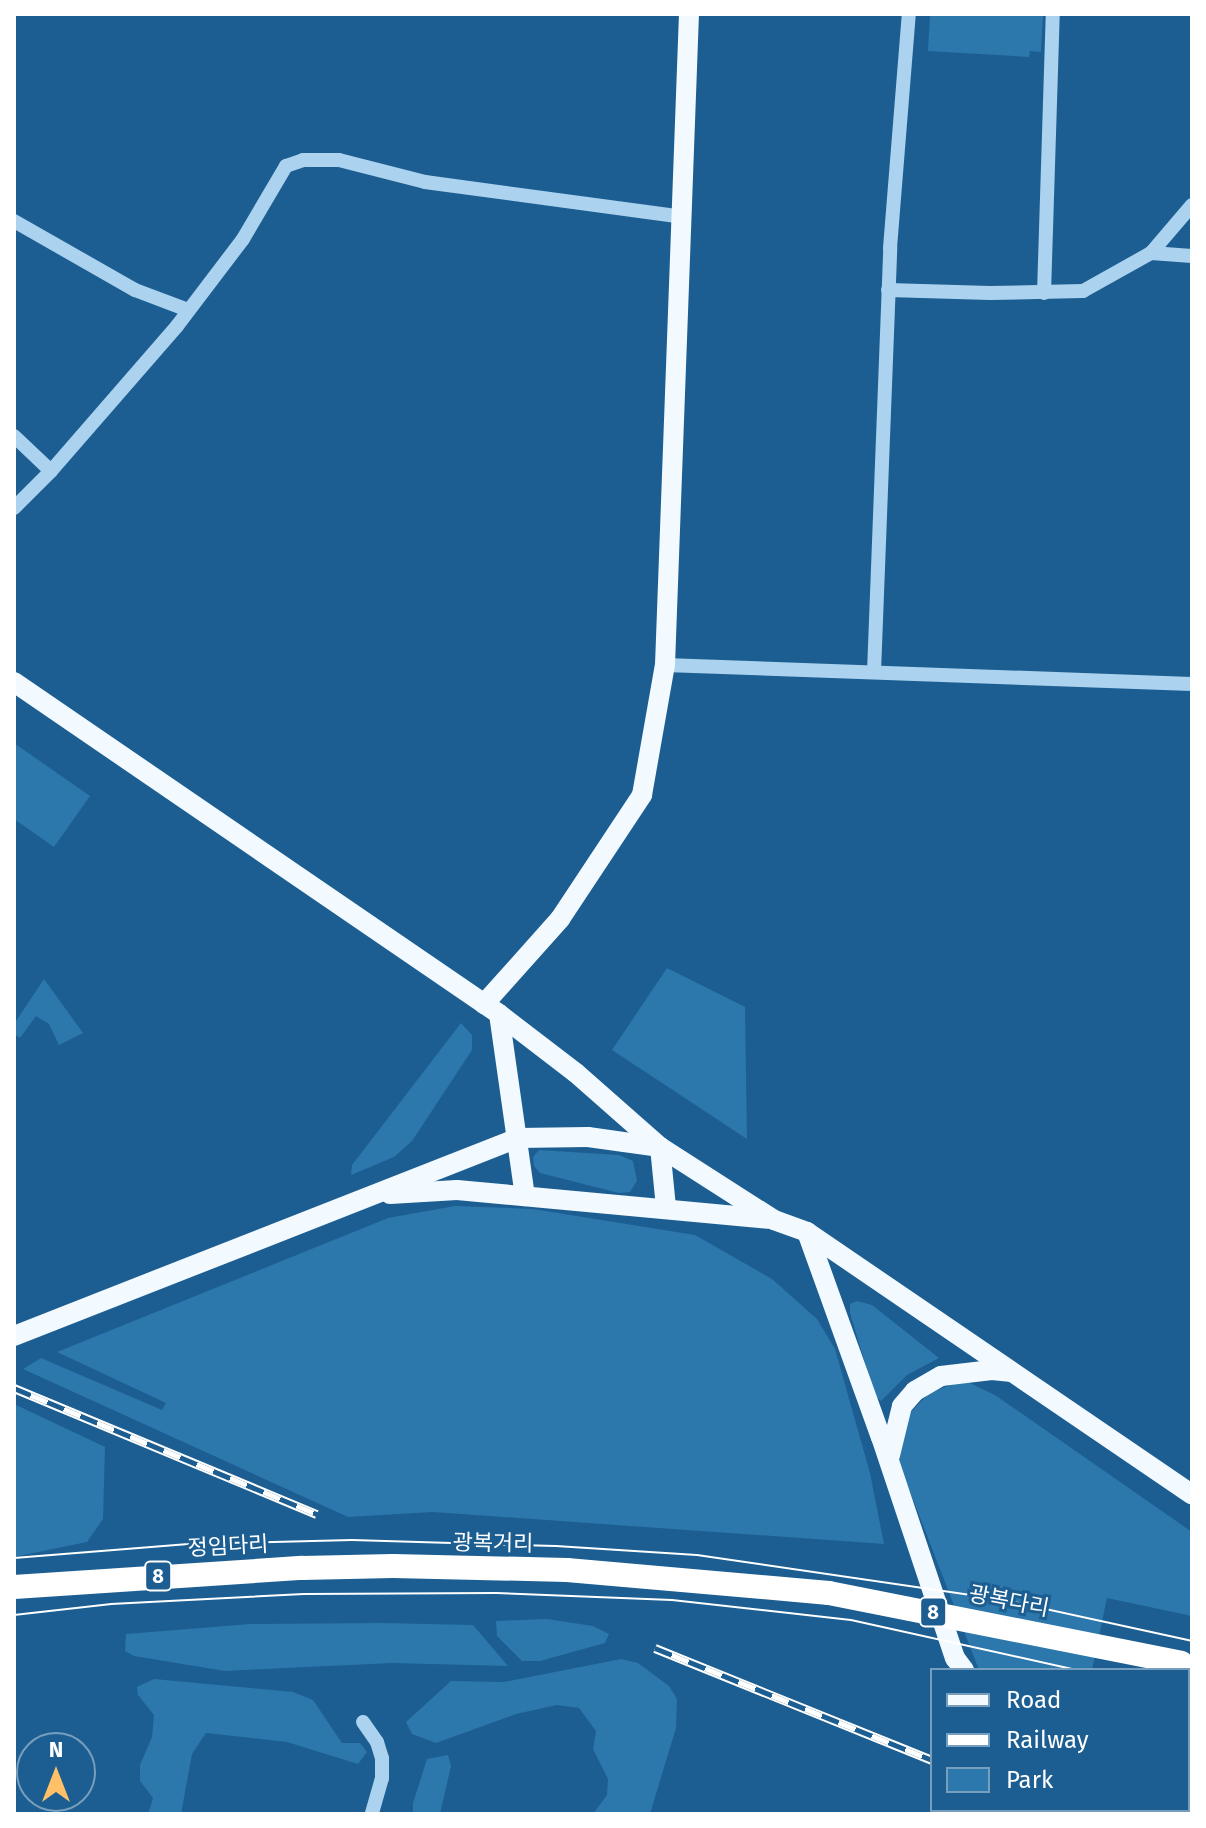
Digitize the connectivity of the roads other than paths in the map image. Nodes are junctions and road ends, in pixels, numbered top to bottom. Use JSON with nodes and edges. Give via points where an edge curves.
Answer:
{"nodes":[{"id":1,"x":689,"y":14,"type":"edge"},
{"id":2,"x":909,"y":14,"type":"edge"},
{"id":3,"x":1053,"y":14,"type":"edge"},
{"id":4,"x":1192,"y":205,"type":"edge"},
{"id":5,"x":684,"y":217,"type":"junction"},
{"id":6,"x":14,"y":221,"type":"edge"},
{"id":7,"x":1151,"y":253,"type":"junction"},
{"id":8,"x":1192,"y":256,"type":"edge"},
{"id":9,"x":888,"y":290,"type":"junction"},
{"id":10,"x":1044,"y":293,"type":"junction"},
{"id":11,"x":188,"y":310,"type":"junction"},
{"id":12,"x":14,"y":436,"type":"edge"},
{"id":13,"x":51,"y":471,"type":"junction"},
{"id":14,"x":14,"y":508,"type":"edge"},
{"id":15,"x":665,"y":665,"type":"junction"},
{"id":16,"x":874,"y":672,"type":"junction"},
{"id":17,"x":14,"y":682,"type":"edge"},
{"id":18,"x":1192,"y":684,"type":"edge"},
{"id":19,"x":492,"y":1009,"type":"junction"},
{"id":20,"x":518,"y":1138,"type":"junction"},
{"id":21,"x":660,"y":1147,"type":"junction"},
{"id":22,"x":370,"y":1196,"type":"junction"},
{"id":23,"x":525,"y":1196,"type":"junction"},
{"id":24,"x":666,"y":1207,"type":"junction"},
{"id":25,"x":774,"y":1220,"type":"junction"},
{"id":26,"x":807,"y":1232,"type":"junction"},
{"id":27,"x":14,"y":1336,"type":"edge"},
{"id":28,"x":1013,"y":1372,"type":"junction"},
{"id":29,"x":888,"y":1467,"type":"junction"},
{"id":30,"x":1192,"y":1495,"type":"edge"},
{"id":31,"x":302,"y":1568,"type":"joint"},
{"id":32,"x":683,"y":1578,"type":"joint"},
{"id":33,"x":14,"y":1587,"type":"edge"},
{"id":34,"x":1187,"y":1664,"type":"edge"},
{"id":35,"x":962,"y":1668,"type":"edge"},
{"id":36,"x":363,"y":1722,"type":"dead end"},
{"id":37,"x":372,"y":1814,"type":"edge"}],
"edges":[{"from":1,"to":5,"type":"main road"},
{"from":2,"to":9,"type":"street"},
{"from":3,"to":10,"type":"street"},
{"from":4,"to":7,"type":"street"},
{"from":5,"to":11,"type":"street","via":[[425,182],[339,160],[303,160],[286,166],[243,239]]},
{"from":5,"to":15,"type":"main road"},
{"from":6,"to":11,"type":"street","via":[[135,290]]},
{"from":7,"to":8,"type":"street"},
{"from":7,"to":10,"type":"street","via":[[1083,291]]},
{"from":9,"to":10,"type":"street"},
{"from":9,"to":16,"type":"street"},
{"from":11,"to":13,"type":"street"},
{"from":12,"to":13,"type":"street"},
{"from":13,"to":14,"type":"street"},
{"from":15,"to":16,"type":"street"},
{"from":15,"to":19,"type":"main road","via":[[642,795],[560,919]]},
{"from":16,"to":18,"type":"street"},
{"from":17,"to":19,"type":"main road"},
{"from":19,"to":20,"type":"main road"},
{"from":19,"to":21,"type":"main road"},
{"from":20,"to":21,"type":"main road","via":[[588,1137]]},
{"from":20,"to":22,"type":"main road"},
{"from":20,"to":23,"type":"main road"},
{"from":21,"to":24,"type":"main road"},
{"from":21,"to":25,"type":"main road"},
{"from":22,"to":23,"type":"main road","via":[[457,1190]]},
{"from":22,"to":27,"type":"main road"},
{"from":23,"to":24,"type":"main road"},
{"from":24,"to":25,"type":"main road"},
{"from":25,"to":26,"type":"main road"},
{"from":26,"to":28,"type":"main road"},
{"from":26,"to":29,"type":"main road"},
{"from":28,"to":29,"type":"main road","via":[[941,1376],[915,1391],[893,1430]]},
{"from":28,"to":30,"type":"main road"},
{"from":29,"to":35,"type":"main road"},
{"from":31,"to":32,"type":"highway","name":"광복거리","number":"8","bridge":true,"via":[[488,1568]]},
{"from":31,"to":33,"type":"highway","name":"정임다리","number":"8"},
{"from":32,"to":34,"type":"highway","name":"광복다리","number":"8","bridge":true,"via":[[829,1593]]},
{"from":36,"to":37,"type":"street","via":[[382,1758]]}]}
